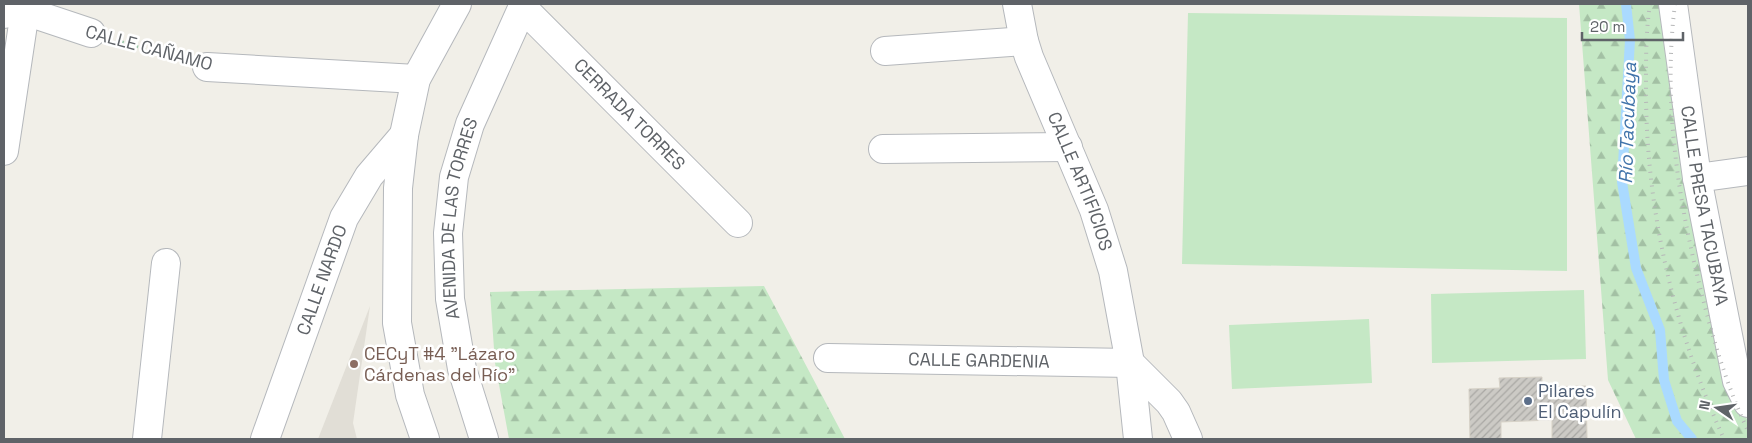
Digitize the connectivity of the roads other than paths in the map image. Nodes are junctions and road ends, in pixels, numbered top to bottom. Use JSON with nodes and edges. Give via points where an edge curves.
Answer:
{"nodes":[{"id":1,"x":457,"y":4,"type":"edge"},
{"id":2,"x":1017,"y":4,"type":"edge"},
{"id":3,"x":1673,"y":4,"type":"edge"},
{"id":4,"x":523,"y":5,"type":"edge"},
{"id":5,"x":14,"y":13,"type":"edge"},
{"id":6,"x":91,"y":33,"type":"road end"},
{"id":7,"x":1024,"y":40,"type":"junction"},
{"id":8,"x":885,"y":51,"type":"dead end"},
{"id":9,"x":207,"y":67,"type":"road end"},
{"id":10,"x":416,"y":79,"type":"junction"},
{"id":11,"x":404,"y":135,"type":"junction"},
{"id":12,"x":1068,"y":147,"type":"junction"},
{"id":13,"x":883,"y":149,"type":"dead end"},
{"id":14,"x":4,"y":151,"type":"edge"},
{"id":15,"x":1748,"y":171,"type":"edge"},
{"id":16,"x":1697,"y":178,"type":"junction"},
{"id":17,"x":738,"y":223,"type":"dead end"},
{"id":18,"x":166,"y":263,"type":"dead end"},
{"id":19,"x":828,"y":358,"type":"dead end"},
{"id":20,"x":1130,"y":363,"type":"junction"},
{"id":21,"x":1745,"y":388,"type":"edge"},
{"id":22,"x":147,"y":439,"type":"edge"},
{"id":23,"x":265,"y":439,"type":"edge"},
{"id":24,"x":425,"y":439,"type":"edge"},
{"id":25,"x":484,"y":439,"type":"edge"},
{"id":26,"x":1138,"y":439,"type":"edge"},
{"id":27,"x":1188,"y":439,"type":"edge"}],
"edges":[{"from":1,"to":10,"type":"street"},
{"from":2,"to":7,"type":"street","name":"CALLE ARTIFICIOS"},
{"from":3,"to":16,"type":"street","name":"CALLE PRESA TACUBAYA"},
{"from":4,"to":17,"type":"street","name":"CERRADA TORRES"},
{"from":4,"to":25,"type":"street","name":"AVENIDA DE LAS TORRES","via":[[470,124],[454,177],[448,233],[450,299],[462,369]]},
{"from":5,"to":6,"type":"street","name":"CALLE CAÑAMO"},
{"from":5,"to":14,"type":"street"},
{"from":7,"to":8,"type":"street"},
{"from":7,"to":12,"type":"street","name":"CALLE ARTIFICIOS"},
{"from":9,"to":10,"type":"street","name":"CALLE CAÑAMO"},
{"from":10,"to":11,"type":"street"},
{"from":11,"to":23,"type":"street","name":"CALLE NARDO","via":[[368,176],[344,218]]},
{"from":11,"to":24,"type":"street","via":[[398,188],[396,323],[410,395]]},
{"from":12,"to":13,"type":"street"},
{"from":12,"to":20,"type":"street","name":"CALLE ARTIFICIOS","via":[[1094,210],[1114,272]]},
{"from":15,"to":16,"type":"street"},
{"from":16,"to":21,"type":"street","name":"CALLE PRESA TACUBAYA"},
{"from":18,"to":22,"type":"street"},
{"from":19,"to":20,"type":"street","name":"CALLE GARDENIA"},
{"from":20,"to":26,"type":"street","name":"CALLE ARTIFICIOS"},
{"from":20,"to":27,"type":"street","via":[[1169,402]]}]}
